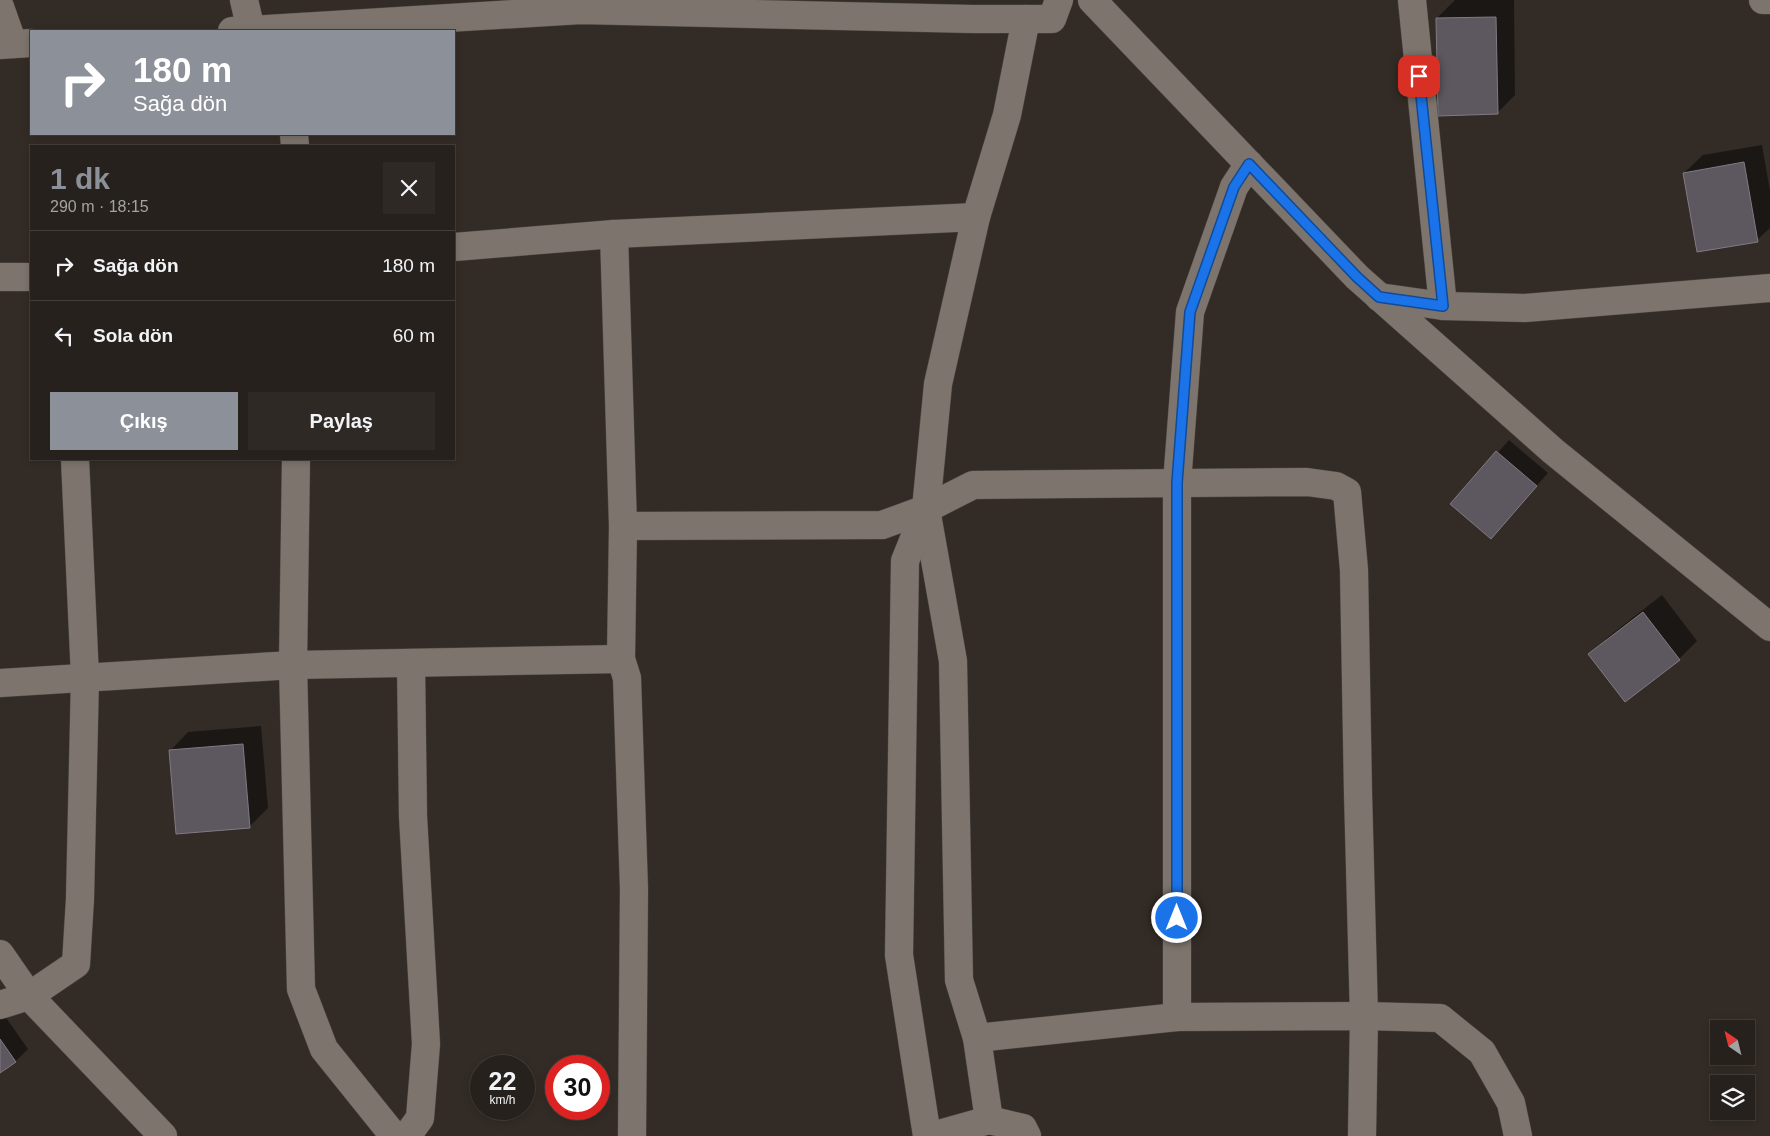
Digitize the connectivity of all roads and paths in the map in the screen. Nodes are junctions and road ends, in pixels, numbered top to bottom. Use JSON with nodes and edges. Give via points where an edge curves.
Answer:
{"nodes":[{"id":1,"x":244,"y":0,"type":"edge"},
{"id":2,"x":647,"y":0,"type":"edge"},
{"id":3,"x":1059,"y":0,"type":"edge"},
{"id":4,"x":1092,"y":0,"type":"edge"},
{"id":5,"x":1412,"y":0,"type":"edge"},
{"id":6,"x":1763,"y":0,"type":"edge"},
{"id":7,"x":1770,"y":0,"type":"edge"},
{"id":8,"x":580,"y":5,"type":"edge"},
{"id":9,"x":699,"y":6,"type":"edge"},
{"id":10,"x":0,"y":7,"type":"edge"},
{"id":11,"x":1026,"y":19,"type":"junction"},
{"id":12,"x":291,"y":29,"type":"edge"},
{"id":13,"x":241,"y":30,"type":"edge"},
{"id":14,"x":266,"y":30,"type":"edge"},
{"id":15,"x":15,"y":44,"type":"edge"},
{"id":16,"x":1249,"y":164,"type":"junction"},
{"id":17,"x":976,"y":217,"type":"junction"},
{"id":18,"x":614,"y":234,"type":"junction"},
{"id":19,"x":455,"y":247,"type":"edge"},
{"id":20,"x":0,"y":277,"type":"edge"},
{"id":21,"x":30,"y":277,"type":"edge"},
{"id":22,"x":1770,"y":288,"type":"edge"},
{"id":23,"x":1379,"y":297,"type":"junction"},
{"id":24,"x":1443,"y":306,"type":"junction"},
{"id":25,"x":75,"y":460,"type":"edge"},
{"id":26,"x":296,"y":460,"type":"edge"},
{"id":27,"x":1177,"y":483,"type":"junction"},
{"id":28,"x":926,"y":509,"type":"junction"},
{"id":29,"x":623,"y":526,"type":"junction"},
{"id":30,"x":1770,"y":628,"type":"edge"},
{"id":31,"x":621,"y":659,"type":"junction"},
{"id":32,"x":411,"y":663,"type":"junction"},
{"id":33,"x":293,"y":665,"type":"junction"},
{"id":34,"x":85,"y":677,"type":"junction"},
{"id":35,"x":0,"y":683,"type":"edge"},
{"id":36,"x":0,"y":954,"type":"edge"},
{"id":37,"x":29,"y":996,"type":"junction"},
{"id":38,"x":0,"y":1005,"type":"edge"},
{"id":39,"x":1364,"y":1016,"type":"junction"},
{"id":40,"x":1177,"y":1017,"type":"junction"},
{"id":41,"x":977,"y":1038,"type":"junction"},
{"id":42,"x":989,"y":1120,"type":"junction"},
{"id":43,"x":163,"y":1136,"type":"edge"},
{"id":44,"x":394,"y":1136,"type":"edge"},
{"id":45,"x":407,"y":1136,"type":"edge"},
{"id":46,"x":632,"y":1136,"type":"edge"},
{"id":47,"x":927,"y":1136,"type":"edge"},
{"id":48,"x":932,"y":1136,"type":"edge"},
{"id":49,"x":1027,"y":1136,"type":"edge"},
{"id":50,"x":1362,"y":1136,"type":"edge"},
{"id":51,"x":1518,"y":1136,"type":"edge"}],
"edges":[{"from":1,"to":13,"type":"street"},
{"from":2,"to":8,"type":"street"},
{"from":3,"to":11,"type":"street","via":[[1052,18]]},
{"from":4,"to":16,"type":"street"},
{"from":5,"to":24,"type":"street"},
{"from":6,"to":7,"type":"street"},
{"from":8,"to":9,"type":"street"},
{"from":8,"to":12,"type":"street"},
{"from":9,"to":11,"type":"street"},
{"from":10,"to":15,"type":"street"},
{"from":11,"to":17,"type":"street","via":[[1007,115]]},
{"from":12,"to":14,"type":"street"},
{"from":16,"to":23,"type":"street"},
{"from":16,"to":27,"type":"street","via":[[1234,187],[1190,312]]},
{"from":17,"to":18,"type":"street"},
{"from":17,"to":28,"type":"street","via":[[938,384]]},
{"from":18,"to":19,"type":"street"},
{"from":18,"to":29,"type":"street"},
{"from":20,"to":21,"type":"street"},
{"from":22,"to":24,"type":"street","via":[[1525,308]]},
{"from":23,"to":24,"type":"street"},
{"from":23,"to":30,"type":"street","via":[[1553,451]]},
{"from":25,"to":34,"type":"street"},
{"from":26,"to":33,"type":"street"},
{"from":27,"to":28,"type":"street","via":[[973,485]]},
{"from":27,"to":39,"type":"street","via":[[1307,482],[1336,486],[1347,492],[1354,570]]},
{"from":27,"to":40,"type":"street"},
{"from":28,"to":29,"type":"street","via":[[882,525]]},
{"from":28,"to":41,"type":"street","via":[[953,661],[959,980]]},
{"from":28,"to":47,"type":"street","via":[[905,561],[899,955]]},
{"from":29,"to":31,"type":"street"},
{"from":31,"to":32,"type":"street"},
{"from":31,"to":46,"type":"street","via":[[627,678],[634,889]]},
{"from":32,"to":33,"type":"street"},
{"from":32,"to":45,"type":"street","via":[[414,816],[426,1044],[420,1118]]},
{"from":33,"to":34,"type":"street"},
{"from":33,"to":44,"type":"street","via":[[301,989],[324,1049]]},
{"from":34,"to":35,"type":"street"},
{"from":34,"to":37,"type":"street","via":[[76,964]]},
{"from":36,"to":37,"type":"street"},
{"from":37,"to":38,"type":"street"},
{"from":37,"to":43,"type":"street"},
{"from":39,"to":40,"type":"street"},
{"from":39,"to":50,"type":"street"},
{"from":39,"to":51,"type":"street","via":[[1440,1018],[1482,1052],[1511,1103]]},
{"from":40,"to":41,"type":"street"},
{"from":41,"to":42,"type":"street"},
{"from":42,"to":48,"type":"street"},
{"from":42,"to":49,"type":"street","via":[[1023,1128]]}]}
